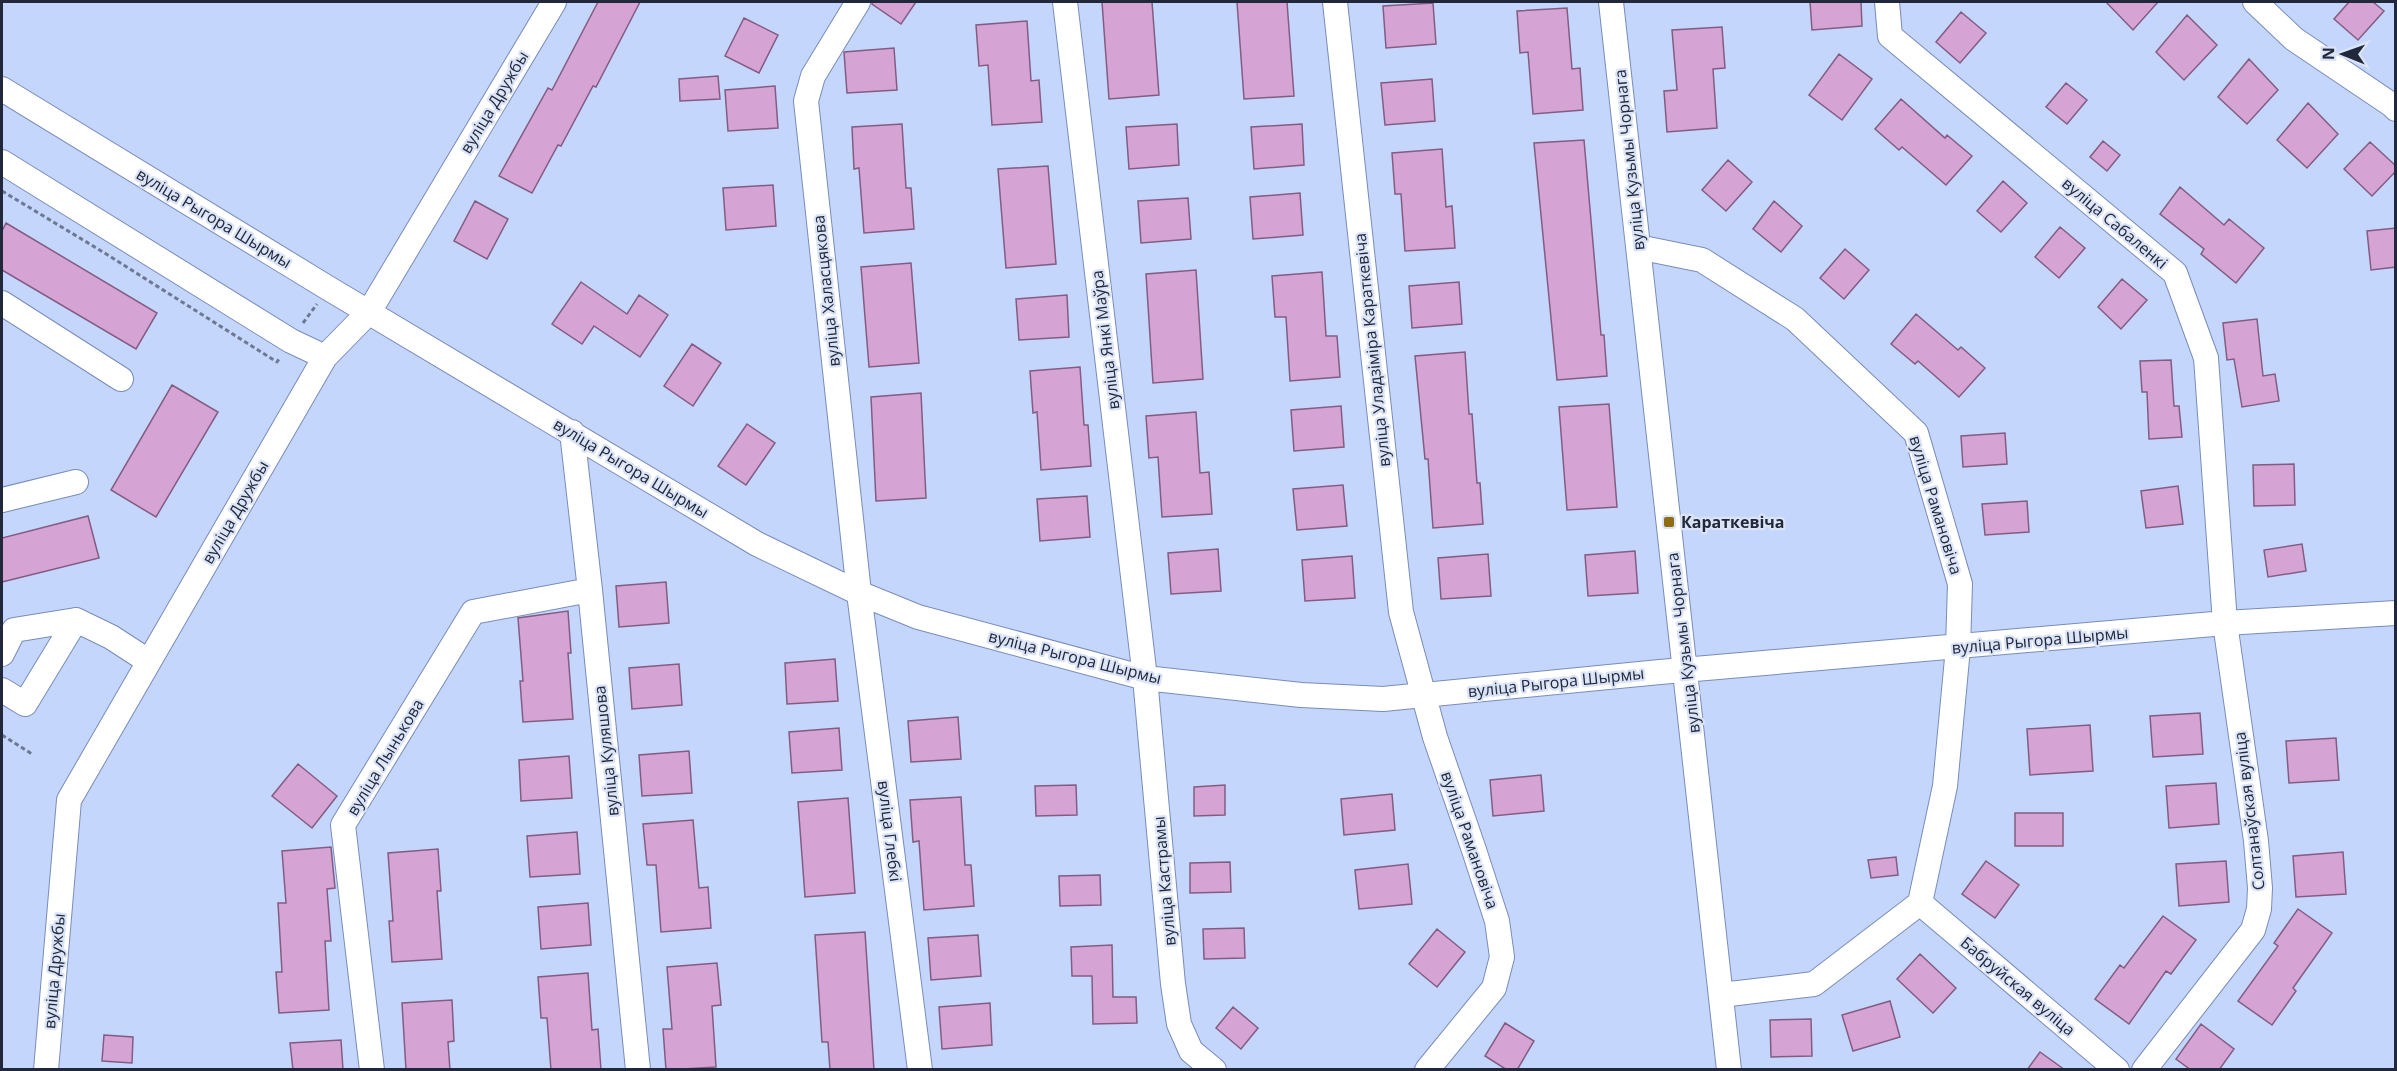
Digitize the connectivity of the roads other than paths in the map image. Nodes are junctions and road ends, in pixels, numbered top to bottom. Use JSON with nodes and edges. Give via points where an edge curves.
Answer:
{"nodes":[{"id":1,"x":554,"y":2,"type":"edge"},
{"id":2,"x":858,"y":2,"type":"edge"},
{"id":3,"x":1065,"y":2,"type":"edge"},
{"id":4,"x":1335,"y":2,"type":"edge"},
{"id":5,"x":1611,"y":2,"type":"edge"},
{"id":6,"x":1887,"y":2,"type":"edge"},
{"id":7,"x":2255,"y":2,"type":"edge"},
{"id":8,"x":2,"y":89,"type":"edge"},
{"id":9,"x":2396,"y":109,"type":"edge"},
{"id":10,"x":2,"y":162,"type":"edge"},
{"id":11,"x":1638,"y":247,"type":"junction"},
{"id":12,"x":2,"y":303,"type":"edge"},
{"id":13,"x":369,"y":312,"type":"junction"},
{"id":14,"x":325,"y":357,"type":"junction"},
{"id":15,"x":121,"y":379,"type":"dead end"},
{"id":16,"x":572,"y":432,"type":"junction"},
{"id":17,"x":76,"y":482,"type":"dead end"},
{"id":18,"x":2,"y":500,"type":"edge"},
{"id":19,"x":590,"y":590,"type":"junction"},
{"id":20,"x":859,"y":593,"type":"junction"},
{"id":21,"x":2396,"y":613,"type":"edge"},
{"id":22,"x":76,"y":620,"type":"junction"},
{"id":23,"x":2225,"y":623,"type":"junction"},
{"id":24,"x":8,"y":631,"type":"edge"},
{"id":25,"x":1958,"y":648,"type":"junction"},
{"id":26,"x":2,"y":654,"type":"edge"},
{"id":27,"x":148,"y":661,"type":"junction"},
{"id":28,"x":1686,"y":670,"type":"junction"},
{"id":29,"x":1145,"y":678,"type":"junction"},
{"id":30,"x":2,"y":690,"type":"edge"},
{"id":31,"x":1423,"y":695,"type":"junction"},
{"id":32,"x":1920,"y":903,"type":"junction"},
{"id":33,"x":1721,"y":995,"type":"junction"},
{"id":34,"x":46,"y":1070,"type":"edge"},
{"id":35,"x":372,"y":1070,"type":"edge"},
{"id":36,"x":638,"y":1070,"type":"edge"},
{"id":37,"x":920,"y":1070,"type":"edge"},
{"id":38,"x":1214,"y":1070,"type":"edge"},
{"id":39,"x":1427,"y":1070,"type":"edge"},
{"id":40,"x":1729,"y":1070,"type":"edge"},
{"id":41,"x":2117,"y":1070,"type":"edge"},
{"id":42,"x":2144,"y":1070,"type":"edge"}],
"edges":[{"from":1,"to":13,"type":"street","name":"вуліца Дружбы"},
{"from":2,"to":20,"type":"street","name":"вуліца Халасцякова","via":[[813,76],[806,101]]},
{"from":3,"to":29,"type":"street","name":"вуліца Янкі Маўра"},
{"from":4,"to":31,"type":"street","name":"вуліца Уладзіміра Караткевіча","via":[[1401,612]]},
{"from":5,"to":11,"type":"street","name":"вуліца Кузьмы Чорнага"},
{"from":6,"to":23,"type":"street","name":"вуліца Сабаленкі","via":[[1890,36],[2175,273],[2206,358]]},
{"from":7,"to":9,"type":"street","via":[[2294,39]]},
{"from":8,"to":13,"type":"street","name":"вуліца Рыгора Шырмы"},
{"from":10,"to":14,"type":"street","via":[[291,341]]},
{"from":11,"to":25,"type":"street","name":"вуліца Рамановіча","via":[[1702,260],[1795,319],[1917,433],[1960,584]]},
{"from":11,"to":28,"type":"street","name":"вуліца Кузьмы Чорнага"},
{"from":12,"to":15,"type":"street"},
{"from":13,"to":14,"type":"street","name":"вуліца Дружбы"},
{"from":13,"to":16,"type":"street","name":"вуліца Рыгора Шырмы"},
{"from":14,"to":27,"type":"street","name":"вуліца Дружбы"},
{"from":16,"to":19,"type":"street","name":"вуліца Куляшова"},
{"from":16,"to":20,"type":"street","name":"вуліца Рыгора Шырмы","via":[[757,544]]},
{"from":17,"to":18,"type":"street"},
{"from":19,"to":35,"type":"street","name":"вуліца Лынькова","via":[[473,612],[343,825]]},
{"from":19,"to":36,"type":"street","name":"вуліца Куляшова"},
{"from":20,"to":29,"type":"street","name":"вуліца Рыгора Шырмы","via":[[918,617]]},
{"from":20,"to":37,"type":"street","name":"вуліца Глебкі"},
{"from":21,"to":23,"type":"street","name":"вуліца Рыгора Шырмы"},
{"from":22,"to":24,"type":"street"},
{"from":22,"to":27,"type":"street"},
{"from":22,"to":30,"type":"street","via":[[25,704]]},
{"from":23,"to":25,"type":"street","name":"вуліца Рыгора Шырмы"},
{"from":23,"to":42,"type":"street","name":"Солтанаўская вуліца","via":[[2256,841],[2259,909],[2253,930]]},
{"from":24,"to":26,"type":"street"},
{"from":25,"to":28,"type":"street","name":"вуліца Рыгора Шырмы"},
{"from":25,"to":32,"type":"street","name":"вуліца Рамановіча","via":[[1945,786]]},
{"from":27,"to":34,"type":"street","name":"вуліца Дружбы","via":[[69,800]]},
{"from":28,"to":31,"type":"street","name":"вуліца Рыгора Шырмы"},
{"from":28,"to":33,"type":"street","name":"вуліца Кузьмы Чорнага"},
{"from":29,"to":31,"type":"street","name":"вуліца Рыгора Шырмы","via":[[1301,695],[1383,699]]},
{"from":29,"to":38,"type":"street","name":"вуліца Кастрамы","via":[[1179,1024],[1191,1051]]},
{"from":31,"to":39,"type":"street","name":"вуліца Рамановіча","via":[[1497,921],[1502,957],[1494,988]]},
{"from":32,"to":33,"type":"street","via":[[1814,984]]},
{"from":32,"to":41,"type":"street","name":"Бабруйская вуліца"},
{"from":33,"to":40,"type":"street","name":"вуліца Кузьмы Чорнага"}]}
